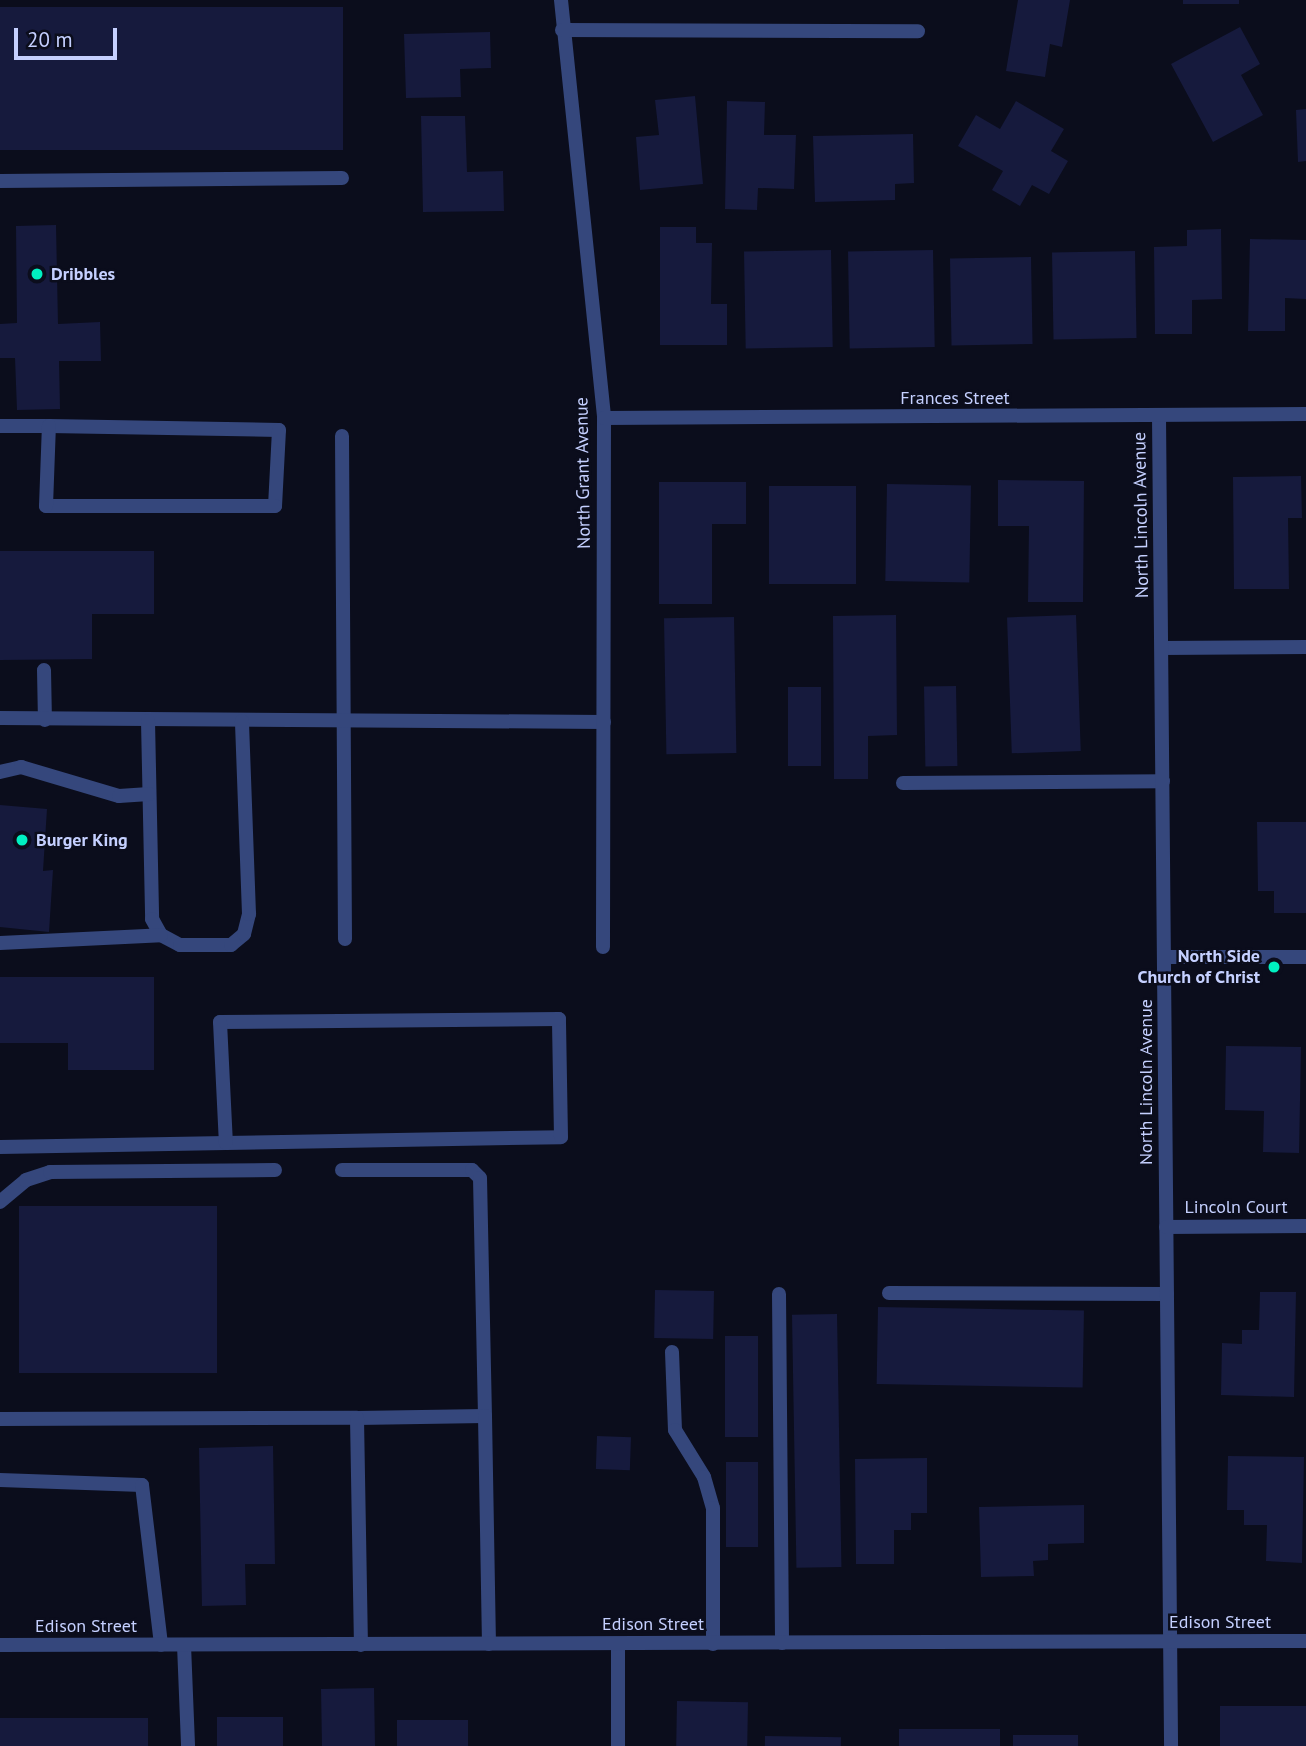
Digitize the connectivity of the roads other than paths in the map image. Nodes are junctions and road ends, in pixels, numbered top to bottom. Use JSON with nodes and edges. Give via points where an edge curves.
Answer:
{"nodes":[{"id":1,"x":561,"y":0,"type":"edge"},
{"id":2,"x":562,"y":30,"type":"junction"},
{"id":3,"x":918,"y":31,"type":"dead end"},
{"id":4,"x":342,"y":178,"type":"dead end"},
{"id":5,"x":0,"y":181,"type":"edge"},
{"id":6,"x":1306,"y":414,"type":"edge"},
{"id":7,"x":1159,"y":417,"type":"junction"},
{"id":8,"x":604,"y":418,"type":"junction"},
{"id":9,"x":0,"y":426,"type":"edge"},
{"id":10,"x":49,"y":426,"type":"junction"},
{"id":11,"x":342,"y":436,"type":"dead end"},
{"id":12,"x":1306,"y":647,"type":"edge"},
{"id":13,"x":1162,"y":648,"type":"junction"},
{"id":14,"x":44,"y":670,"type":"dead end"},
{"id":15,"x":0,"y":718,"type":"edge"},
{"id":16,"x":45,"y":720,"type":"junction"},
{"id":17,"x":148,"y":720,"type":"junction"},
{"id":18,"x":242,"y":720,"type":"junction"},
{"id":19,"x":342,"y":721,"type":"junction"},
{"id":20,"x":604,"y":722,"type":"junction"},
{"id":21,"x":0,"y":772,"type":"edge"},
{"id":22,"x":1163,"y":780,"type":"junction"},
{"id":23,"x":903,"y":783,"type":"dead end"},
{"id":24,"x":149,"y":794,"type":"junction"},
{"id":25,"x":161,"y":935,"type":"junction"},
{"id":26,"x":345,"y":939,"type":"dead end"},
{"id":27,"x":0,"y":943,"type":"edge"},
{"id":28,"x":603,"y":947,"type":"dead end"},
{"id":29,"x":1165,"y":957,"type":"junction"},
{"id":30,"x":1306,"y":957,"type":"edge"},
{"id":31,"x":226,"y":1143,"type":"junction"},
{"id":32,"x":0,"y":1147,"type":"edge"},
{"id":33,"x":275,"y":1170,"type":"dead end"},
{"id":34,"x":342,"y":1170,"type":"dead end"},
{"id":35,"x":0,"y":1202,"type":"edge"},
{"id":36,"x":1306,"y":1226,"type":"edge"},
{"id":37,"x":1166,"y":1227,"type":"junction"},
{"id":38,"x":890,"y":1293,"type":"dead end"},
{"id":39,"x":779,"y":1294,"type":"dead end"},
{"id":40,"x":1167,"y":1294,"type":"junction"},
{"id":41,"x":672,"y":1352,"type":"dead end"},
{"id":42,"x":485,"y":1416,"type":"junction"},
{"id":43,"x":357,"y":1418,"type":"junction"},
{"id":44,"x":0,"y":1419,"type":"edge"},
{"id":45,"x":0,"y":1480,"type":"edge"},
{"id":46,"x":1306,"y":1641,"type":"edge"},
{"id":47,"x":1168,"y":1642,"type":"junction"},
{"id":48,"x":782,"y":1643,"type":"junction"},
{"id":49,"x":489,"y":1644,"type":"junction"},
{"id":50,"x":618,"y":1644,"type":"junction"},
{"id":51,"x":713,"y":1644,"type":"junction"},
{"id":52,"x":0,"y":1645,"type":"edge"},
{"id":53,"x":161,"y":1645,"type":"junction"},
{"id":54,"x":184,"y":1645,"type":"junction"},
{"id":55,"x":361,"y":1645,"type":"junction"},
{"id":56,"x":188,"y":1746,"type":"edge"},
{"id":57,"x":618,"y":1746,"type":"edge"},
{"id":58,"x":1171,"y":1746,"type":"edge"}],
"edges":[{"from":1,"to":2,"type":"street","name":"North Grant Avenue"},
{"from":2,"to":3,"type":"street"},
{"from":2,"to":8,"type":"street","name":"North Grant Avenue"},
{"from":4,"to":5,"type":"street"},
{"from":6,"to":7,"type":"street","name":"Frances Street"},
{"from":7,"to":8,"type":"street","name":"Frances Street"},
{"from":7,"to":13,"type":"street","name":"North Lincoln Avenue"},
{"from":8,"to":20,"type":"street","name":"North Grant Avenue"},
{"from":9,"to":10,"type":"street"},
{"from":10,"to":10,"type":"street","via":[[279,430],[275,506],[46,506]]},
{"from":11,"to":19,"type":"street"},
{"from":12,"to":13,"type":"street"},
{"from":13,"to":22,"type":"street","name":"North Lincoln Avenue"},
{"from":14,"to":16,"type":"street"},
{"from":15,"to":16,"type":"street"},
{"from":16,"to":17,"type":"street"},
{"from":17,"to":18,"type":"street"},
{"from":17,"to":24,"type":"street"},
{"from":18,"to":19,"type":"street"},
{"from":18,"to":25,"type":"street","via":[[249,914],[244,934],[231,945],[180,945]]},
{"from":19,"to":20,"type":"street"},
{"from":19,"to":26,"type":"street"},
{"from":20,"to":28,"type":"street","name":"North Grant Avenue"},
{"from":21,"to":24,"type":"street","via":[[21,767],[119,796]]},
{"from":22,"to":23,"type":"street"},
{"from":22,"to":29,"type":"street","name":"North Lincoln Avenue"},
{"from":24,"to":25,"type":"street","via":[[152,919]]},
{"from":25,"to":27,"type":"street"},
{"from":29,"to":30,"type":"street"},
{"from":29,"to":37,"type":"street","name":"North Lincoln Avenue"},
{"from":31,"to":31,"type":"street","via":[[561,1137],[559,1019],[220,1022]]},
{"from":31,"to":32,"type":"street"},
{"from":33,"to":35,"type":"street","via":[[50,1171],[26,1180]]},
{"from":34,"to":42,"type":"street","via":[[472,1170],[480,1178]]},
{"from":36,"to":37,"type":"street","name":"Lincoln Court"},
{"from":37,"to":40,"type":"street","name":"North Lincoln Avenue"},
{"from":38,"to":40,"type":"street"},
{"from":39,"to":48,"type":"street"},
{"from":40,"to":47,"type":"street","name":"North Lincoln Avenue"},
{"from":41,"to":51,"type":"street","via":[[674,1430],[704,1477],[713,1508]]},
{"from":42,"to":43,"type":"street"},
{"from":42,"to":49,"type":"street"},
{"from":43,"to":44,"type":"street"},
{"from":43,"to":55,"type":"street"},
{"from":45,"to":53,"type":"street","via":[[142,1485]]},
{"from":46,"to":47,"type":"street","name":"Edison Street"},
{"from":47,"to":48,"type":"street","name":"Edison Street"},
{"from":47,"to":58,"type":"street","name":"North Lincoln Avenue"},
{"from":48,"to":51,"type":"street","name":"Edison Street"},
{"from":49,"to":50,"type":"street","name":"Edison Street"},
{"from":49,"to":55,"type":"street","name":"Edison Street"},
{"from":50,"to":51,"type":"street","name":"Edison Street"},
{"from":50,"to":57,"type":"street"},
{"from":52,"to":53,"type":"street","name":"Edison Street"},
{"from":53,"to":54,"type":"street","name":"Edison Street"},
{"from":54,"to":55,"type":"street","name":"Edison Street"},
{"from":54,"to":56,"type":"street"}]}
